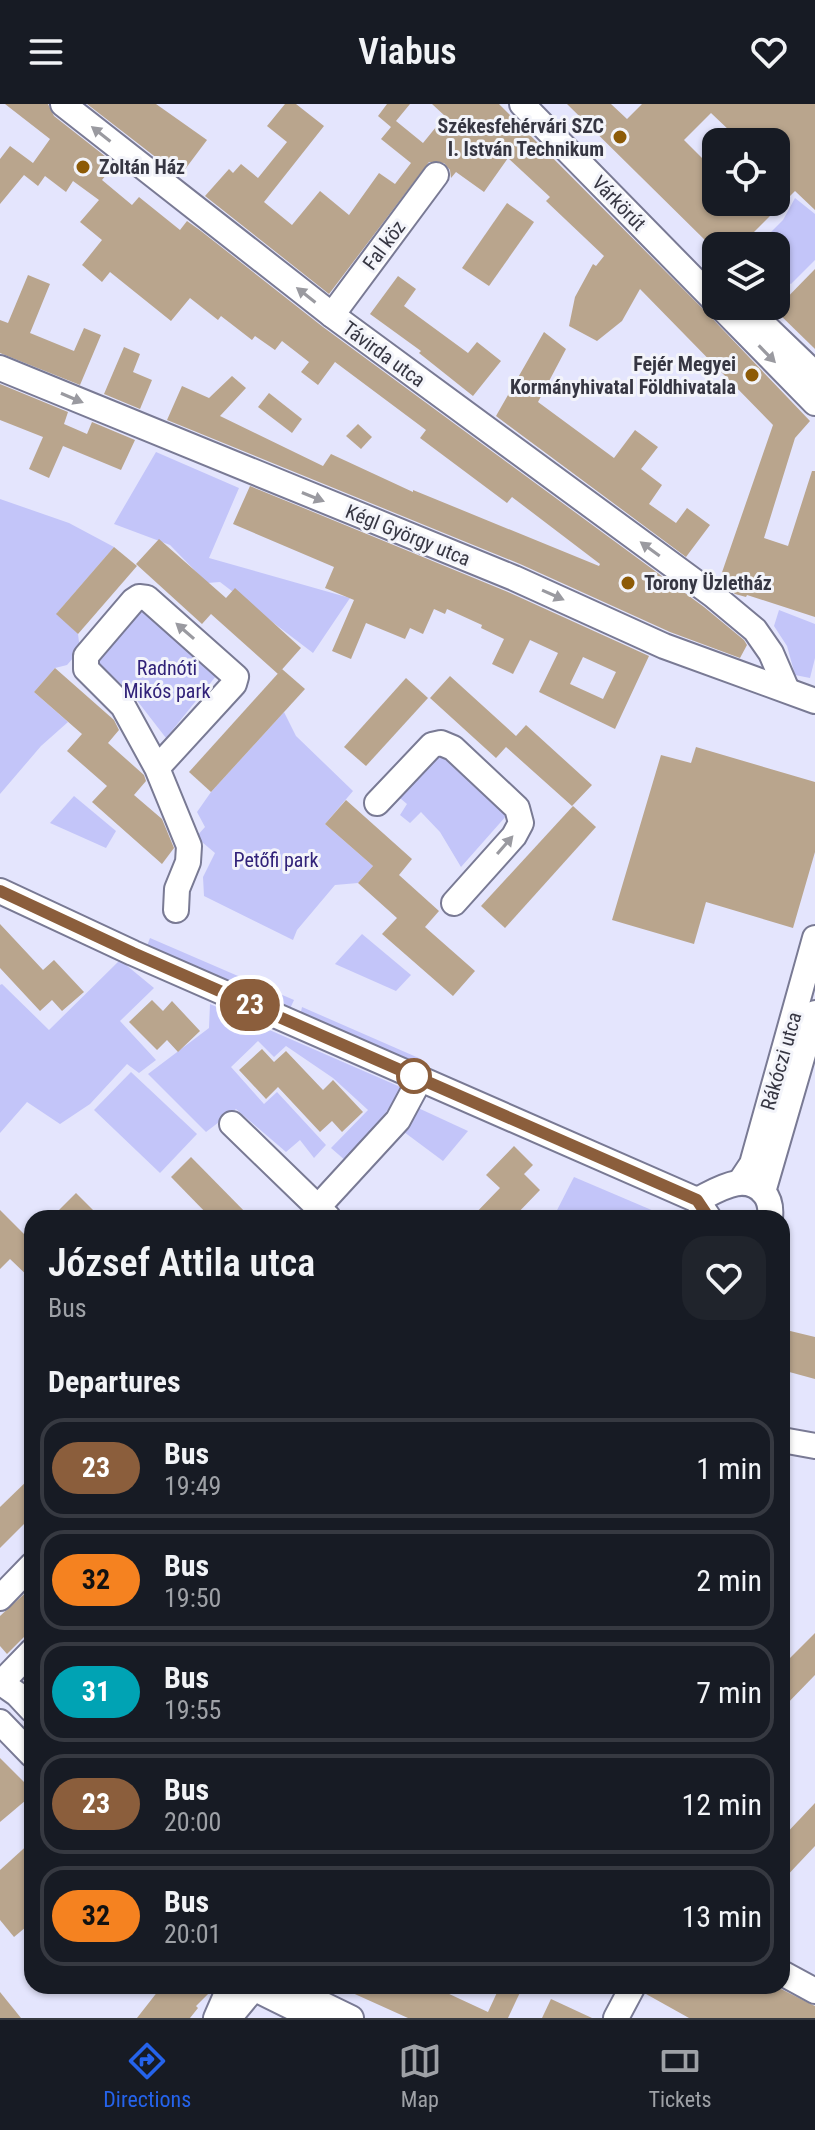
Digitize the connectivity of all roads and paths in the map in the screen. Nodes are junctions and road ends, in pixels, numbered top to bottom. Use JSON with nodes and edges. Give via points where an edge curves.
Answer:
{"nodes":[{"id":1,"x":63,"y":104,"type":"edge"},
{"id":2,"x":522,"y":104,"type":"edge"},
{"id":3,"x":542,"y":104,"type":"edge"},
{"id":4,"x":436,"y":175,"type":"dead end"},
{"id":5,"x":702,"y":265,"type":"edge"},
{"id":6,"x":702,"y":288,"type":"edge"},
{"id":7,"x":332,"y":315,"type":"junction"},
{"id":8,"x":734,"y":320,"type":"edge"},
{"id":9,"x":759,"y":320,"type":"edge"},
{"id":10,"x":0,"y":368,"type":"edge"},
{"id":11,"x":815,"y":374,"type":"edge"},
{"id":12,"x":815,"y":403,"type":"edge"},
{"id":13,"x":787,"y":690,"type":"junction"},
{"id":14,"x":815,"y":701,"type":"edge"},
{"id":15,"x":157,"y":768,"type":"junction"},
{"id":16,"x":377,"y":803,"type":"dead end"},
{"id":17,"x":0,"y":891,"type":"edge"},
{"id":18,"x":454,"y":903,"type":"dead end"},
{"id":19,"x":176,"y":910,"type":"dead end"},
{"id":20,"x":815,"y":938,"type":"edge"},
{"id":21,"x":815,"y":1013,"type":"edge"},
{"id":22,"x":420,"y":1079,"type":"junction"},
{"id":23,"x":232,"y":1124,"type":"dead end"},
{"id":24,"x":732,"y":1185,"type":"junction"},
{"id":25,"x":763,"y":1192,"type":"junction"},
{"id":26,"x":322,"y":1210,"type":"edge"},
{"id":27,"x":326,"y":1210,"type":"edge"},
{"id":28,"x":702,"y":1210,"type":"edge"},
{"id":29,"x":708,"y":1210,"type":"edge"},
{"id":30,"x":770,"y":1210,"type":"edge"},
{"id":31,"x":790,"y":1441,"type":"edge"},
{"id":32,"x":815,"y":1446,"type":"edge"},
{"id":33,"x":24,"y":1573,"type":"edge"},
{"id":34,"x":0,"y":1598,"type":"edge"},
{"id":35,"x":24,"y":1659,"type":"edge"},
{"id":36,"x":0,"y":1683,"type":"edge"},
{"id":37,"x":24,"y":1701,"type":"edge"},
{"id":38,"x":0,"y":1722,"type":"edge"},
{"id":39,"x":24,"y":1747,"type":"edge"},
{"id":40,"x":790,"y":1977,"type":"edge"},
{"id":41,"x":815,"y":1991,"type":"edge"},
{"id":42,"x":242,"y":1994,"type":"edge"},
{"id":43,"x":245,"y":1994,"type":"edge"},
{"id":44,"x":266,"y":1994,"type":"edge"},
{"id":45,"x":306,"y":1994,"type":"edge"},
{"id":46,"x":629,"y":1994,"type":"edge"},
{"id":47,"x":311,"y":2017,"type":"edge"},
{"id":48,"x":216,"y":2018,"type":"edge"},
{"id":49,"x":229,"y":2018,"type":"edge"},
{"id":50,"x":351,"y":2018,"type":"edge"},
{"id":51,"x":616,"y":2018,"type":"edge"}],
"edges":[{"from":7,"to":1,"type":"street","name":"Távirda utca","one_way":true},
{"from":2,"to":6,"type":"street","name":"Várkörút"},
{"from":3,"to":5,"type":"street","name":"Várkörút"},
{"from":4,"to":7,"type":"street","name":"Fal köz"},
{"from":13,"to":7,"type":"street","name":"Távirda utca","one_way":true,"via":[[755,630],[713,595]]},
{"from":8,"to":12,"type":"street","name":"Várkörút","one_way":true},
{"from":9,"to":11,"type":"street"},
{"from":10,"to":13,"type":"street","name":"Kégl György utca","one_way":true,"via":[[514,578],[664,646]]},
{"from":13,"to":14,"type":"street","name":"Kégl György utca"},
{"from":15,"to":15,"type":"street","one_way":true,"via":[[236,677],[147,598],[139,597],[86,656],[86,669],[123,706]]},
{"from":15,"to":19,"type":"street","via":[[189,846]]},
{"from":18,"to":16,"type":"street","one_way":true,"via":[[514,836],[521,823],[517,808],[441,743],[432,745]]},
{"from":17,"to":22,"type":"street"},
{"from":20,"to":24,"type":"street","name":"Rákóczi utca","via":[[752,1164]]},
{"from":21,"to":25,"type":"street","name":"Rákóczi utca"},
{"from":22,"to":27,"type":"street","via":[[398,1120]]},
{"from":22,"to":28,"type":"street"},
{"from":23,"to":26,"type":"street"},
{"from":24,"to":25,"type":"street","via":[[756,1186]]},
{"from":24,"to":29,"type":"street"},
{"from":25,"to":30,"type":"street"},
{"from":31,"to":32,"type":"street"},
{"from":33,"to":34,"type":"street"},
{"from":35,"to":36,"type":"street"},
{"from":36,"to":37,"type":"street"},
{"from":38,"to":39,"type":"street"},
{"from":40,"to":41,"type":"street"},
{"from":42,"to":48,"type":"street"},
{"from":43,"to":49,"type":"street"},
{"from":44,"to":47,"type":"street"},
{"from":45,"to":50,"type":"street"},
{"from":46,"to":51,"type":"street"}]}
